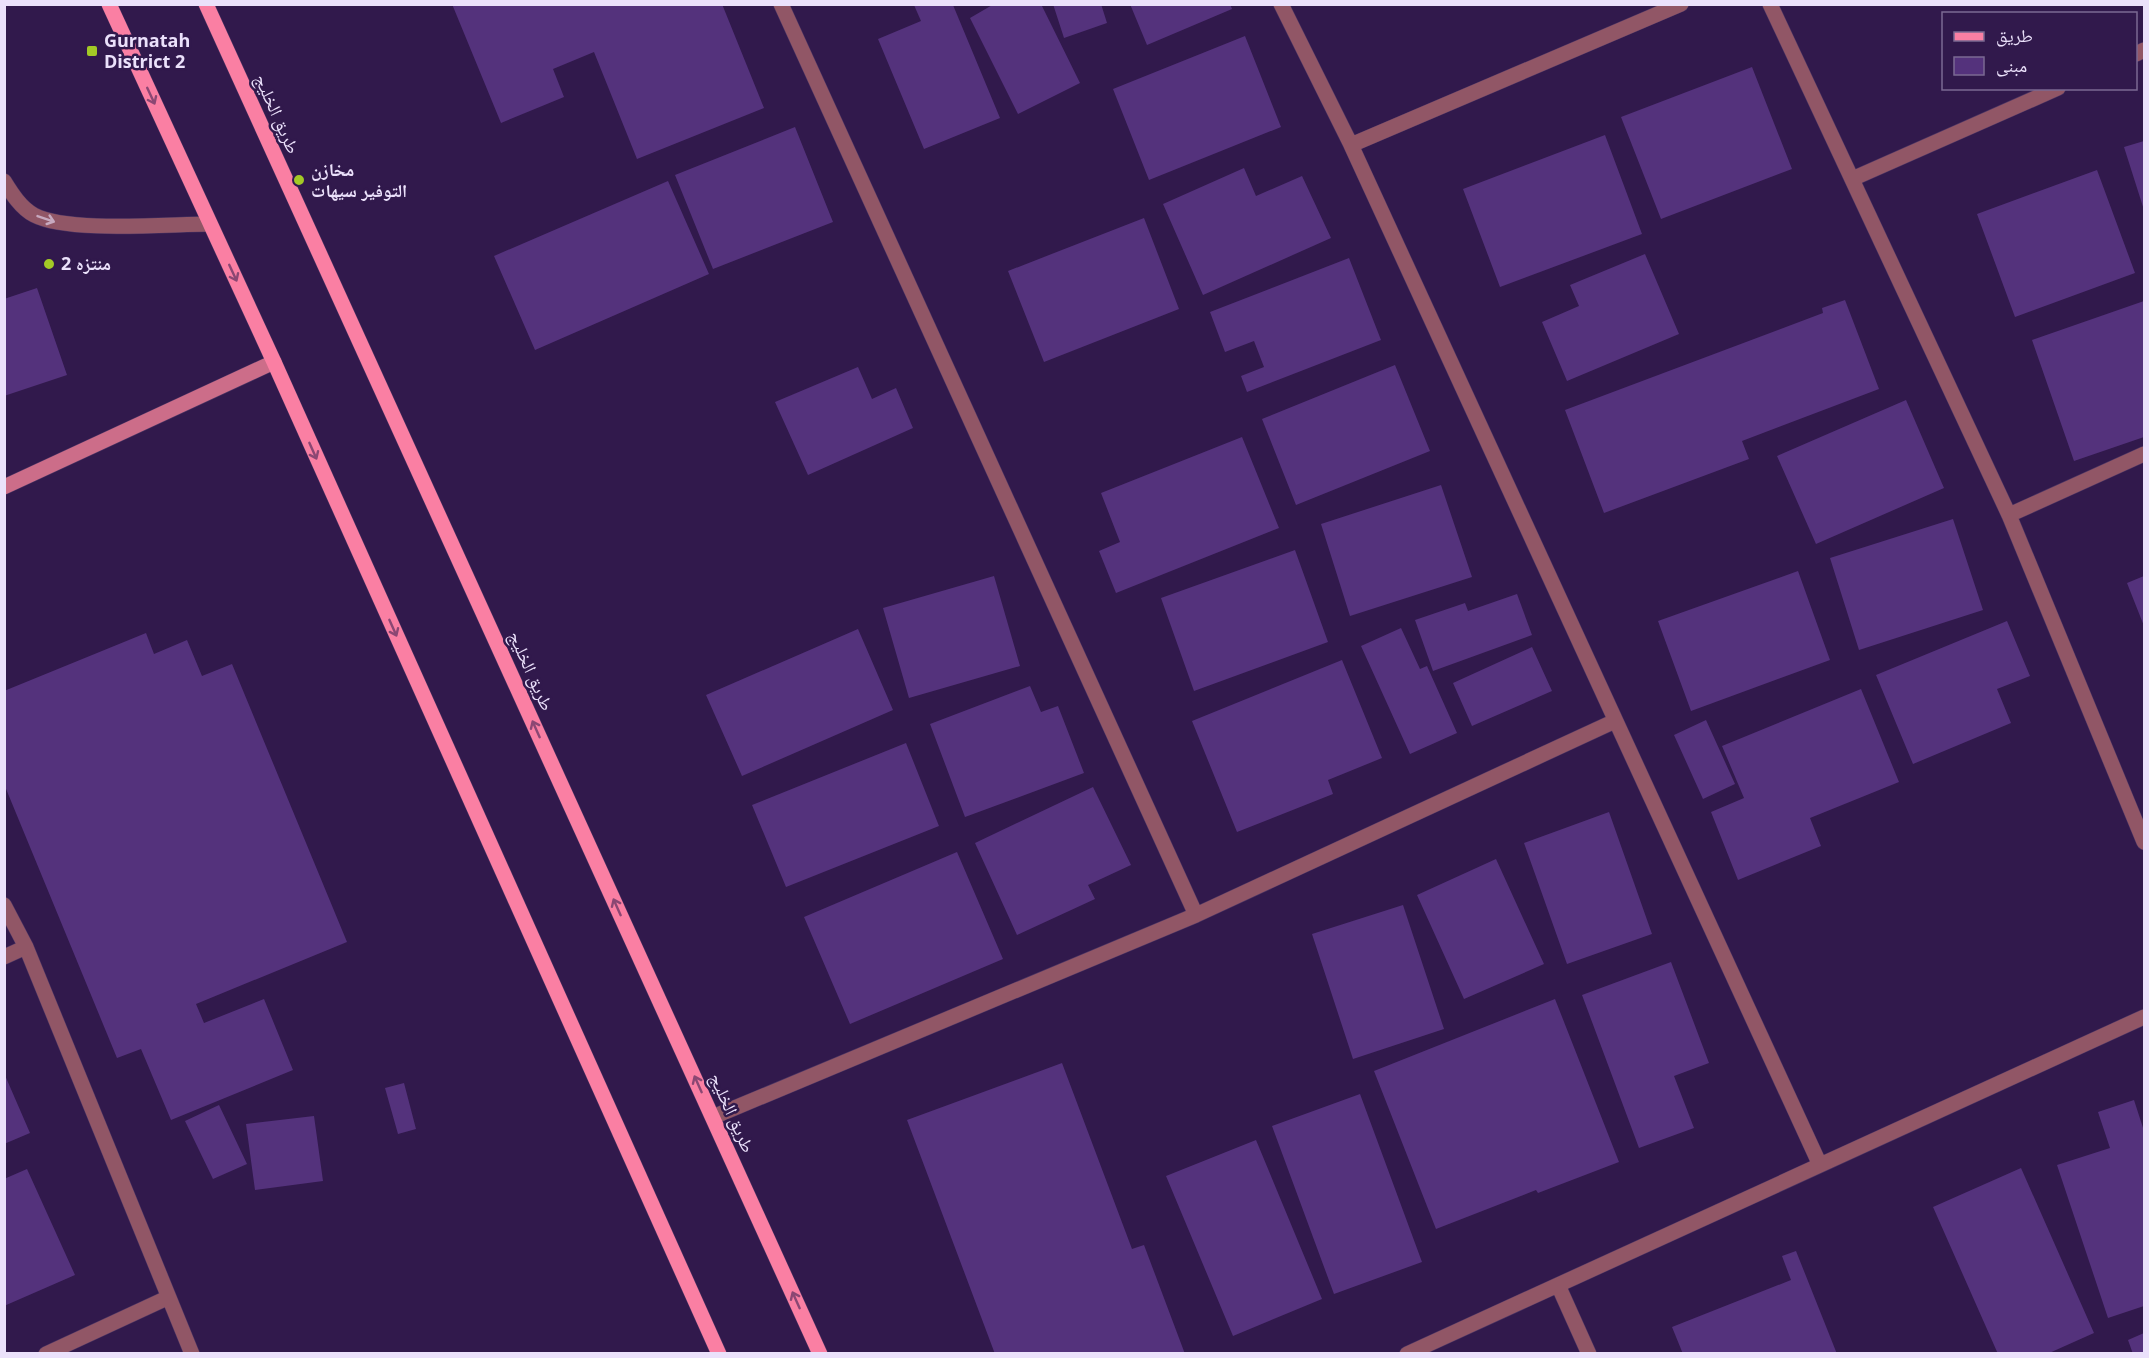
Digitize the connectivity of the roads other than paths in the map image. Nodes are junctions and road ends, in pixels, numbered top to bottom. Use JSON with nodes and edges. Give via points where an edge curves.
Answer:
{"nodes":[{"id":1,"x":109,"y":4,"type":"edge"},
{"id":2,"x":206,"y":4,"type":"edge"},
{"id":3,"x":781,"y":4,"type":"edge"},
{"id":4,"x":1281,"y":4,"type":"edge"},
{"id":5,"x":1681,"y":4,"type":"edge"},
{"id":6,"x":1770,"y":4,"type":"edge"},
{"id":7,"x":2053,"y":90,"type":"edge"},
{"id":8,"x":1351,"y":145,"type":"junction"},
{"id":9,"x":1852,"y":179,"type":"junction"},
{"id":10,"x":4,"y":181,"type":"edge"},
{"id":11,"x":210,"y":224,"type":"junction"},
{"id":12,"x":274,"y":362,"type":"junction"},
{"id":13,"x":2145,"y":454,"type":"edge"},
{"id":14,"x":4,"y":487,"type":"edge"},
{"id":15,"x":2009,"y":515,"type":"junction"},
{"id":16,"x":1615,"y":721,"type":"junction"},
{"id":17,"x":2145,"y":842,"type":"edge"},
{"id":18,"x":4,"y":905,"type":"edge"},
{"id":19,"x":1196,"y":915,"type":"junction"},
{"id":20,"x":26,"y":947,"type":"junction"},
{"id":21,"x":4,"y":957,"type":"edge"},
{"id":22,"x":2145,"y":1017,"type":"edge"},
{"id":23,"x":713,"y":1118,"type":"junction"},
{"id":24,"x":1820,"y":1165,"type":"junction"},
{"id":25,"x":1558,"y":1285,"type":"junction"},
{"id":26,"x":167,"y":1298,"type":"junction"},
{"id":27,"x":46,"y":1353,"type":"edge"},
{"id":28,"x":192,"y":1353,"type":"edge"},
{"id":29,"x":719,"y":1353,"type":"edge"},
{"id":30,"x":820,"y":1353,"type":"edge"},
{"id":31,"x":1407,"y":1353,"type":"edge"},
{"id":32,"x":1589,"y":1353,"type":"edge"}],
"edges":[{"from":1,"to":11,"type":"main road","one_way":true},
{"from":23,"to":2,"type":"main road","name":"طريق الخليج","one_way":true},
{"from":3,"to":19,"type":"street"},
{"from":4,"to":8,"type":"street"},
{"from":5,"to":8,"type":"street"},
{"from":6,"to":9,"type":"street"},
{"from":7,"to":9,"type":"street"},
{"from":8,"to":16,"type":"street"},
{"from":9,"to":15,"type":"street"},
{"from":10,"to":11,"type":"street","one_way":true,"via":[[13,197],[34,215],[63,225]]},
{"from":11,"to":12,"type":"main road","one_way":true},
{"from":12,"to":14,"type":"street"},
{"from":12,"to":29,"type":"main road","one_way":true},
{"from":13,"to":15,"type":"street"},
{"from":15,"to":17,"type":"street"},
{"from":16,"to":19,"type":"street"},
{"from":16,"to":24,"type":"street"},
{"from":18,"to":20,"type":"street"},
{"from":19,"to":23,"type":"street"},
{"from":20,"to":21,"type":"street"},
{"from":20,"to":26,"type":"street"},
{"from":22,"to":24,"type":"street"},
{"from":30,"to":23,"type":"main road","name":"طريق الخليج","one_way":true},
{"from":24,"to":25,"type":"street"},
{"from":25,"to":31,"type":"street"},
{"from":25,"to":32,"type":"street"},
{"from":26,"to":27,"type":"street"},
{"from":26,"to":28,"type":"street"}]}
